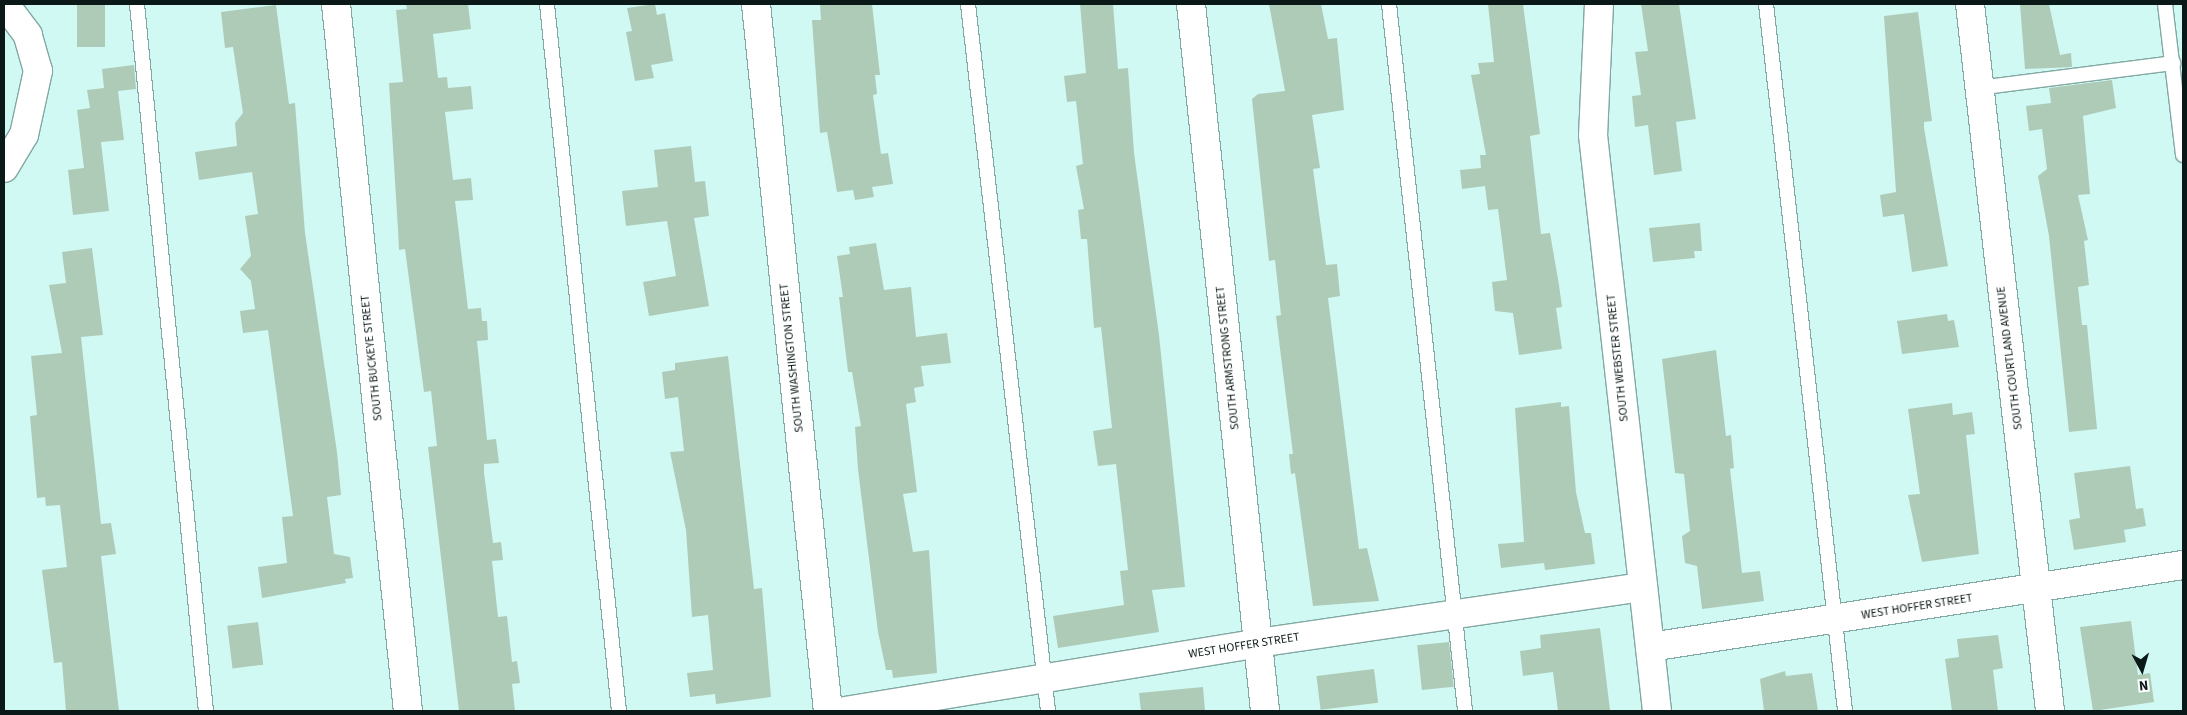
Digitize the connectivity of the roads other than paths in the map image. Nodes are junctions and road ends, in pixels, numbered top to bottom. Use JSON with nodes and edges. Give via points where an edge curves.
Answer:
{"nodes":[{"id":1,"x":5,"y":4,"type":"edge"},
{"id":2,"x":137,"y":4,"type":"edge"},
{"id":3,"x":336,"y":4,"type":"edge"},
{"id":4,"x":547,"y":4,"type":"edge"},
{"id":5,"x":756,"y":4,"type":"edge"},
{"id":6,"x":968,"y":4,"type":"edge"},
{"id":7,"x":1191,"y":4,"type":"edge"},
{"id":8,"x":1389,"y":4,"type":"edge"},
{"id":9,"x":1600,"y":4,"type":"edge"},
{"id":10,"x":1766,"y":4,"type":"edge"},
{"id":11,"x":1970,"y":4,"type":"edge"},
{"id":12,"x":2165,"y":4,"type":"edge"},
{"id":13,"x":2173,"y":63,"type":"junction"},
{"id":14,"x":1978,"y":88,"type":"junction"},
{"id":15,"x":2183,"y":155,"type":"edge"},
{"id":16,"x":4,"y":168,"type":"edge"},
{"id":17,"x":2183,"y":565,"type":"edge"},
{"id":18,"x":1643,"y":587,"type":"junction"},
{"id":19,"x":2036,"y":587,"type":"junction"},
{"id":20,"x":1454,"y":615,"type":"junction"},
{"id":21,"x":1834,"y":620,"type":"junction"},
{"id":22,"x":1258,"y":643,"type":"junction"},
{"id":23,"x":1650,"y":647,"type":"junction"},
{"id":24,"x":1044,"y":679,"type":"junction"},
{"id":25,"x":206,"y":711,"type":"edge"},
{"id":26,"x":408,"y":711,"type":"edge"},
{"id":27,"x":619,"y":711,"type":"edge"},
{"id":28,"x":828,"y":711,"type":"edge"},
{"id":29,"x":845,"y":711,"type":"edge"},
{"id":30,"x":1048,"y":711,"type":"edge"},
{"id":31,"x":1266,"y":711,"type":"edge"},
{"id":32,"x":1465,"y":711,"type":"edge"},
{"id":33,"x":1657,"y":711,"type":"edge"},
{"id":34,"x":1845,"y":711,"type":"edge"},
{"id":35,"x":2050,"y":711,"type":"edge"}],
"edges":[{"from":1,"to":16,"type":"street","via":[[28,35],[38,71],[24,135]]},
{"from":2,"to":25,"type":"lane"},
{"from":3,"to":26,"type":"street","name":"SOUTH BUCKEYE STREET"},
{"from":4,"to":27,"type":"lane"},
{"from":5,"to":28,"type":"street","name":"SOUTH WASHINGTON STREET"},
{"from":6,"to":24,"type":"lane"},
{"from":7,"to":22,"type":"street","name":"SOUTH ARMSTRONG STREET"},
{"from":8,"to":20,"type":"lane"},
{"from":9,"to":18,"type":"street","name":"SOUTH WEBSTER STREET","via":[[1593,135]]},
{"from":10,"to":21,"type":"lane"},
{"from":11,"to":14,"type":"street","name":"SOUTH COURTLAND AVENUE"},
{"from":12,"to":13,"type":"lane"},
{"from":13,"to":14,"type":"lane"},
{"from":13,"to":15,"type":"lane"},
{"from":14,"to":19,"type":"street","name":"SOUTH COURTLAND AVENUE"},
{"from":17,"to":19,"type":"street","name":"WEST HOFFER STREET"},
{"from":18,"to":20,"type":"street","name":"WEST HOFFER STREET"},
{"from":18,"to":23,"type":"street","name":"SOUTH WEBSTER STREET"},
{"from":19,"to":21,"type":"street","name":"WEST HOFFER STREET"},
{"from":19,"to":35,"type":"street","name":"SOUTH COURTLAND AVENUE"},
{"from":20,"to":22,"type":"street","name":"WEST HOFFER STREET"},
{"from":20,"to":32,"type":"lane"},
{"from":21,"to":23,"type":"street","name":"WEST HOFFER STREET"},
{"from":21,"to":34,"type":"lane"},
{"from":22,"to":24,"type":"street","name":"WEST HOFFER STREET"},
{"from":22,"to":31,"type":"street","name":"SOUTH ARMSTRONG STREET"},
{"from":23,"to":33,"type":"street","name":"SOUTH WEBSTER STREET"},
{"from":24,"to":29,"type":"street","name":"WEST HOFFER STREET"},
{"from":24,"to":30,"type":"lane"}]}
